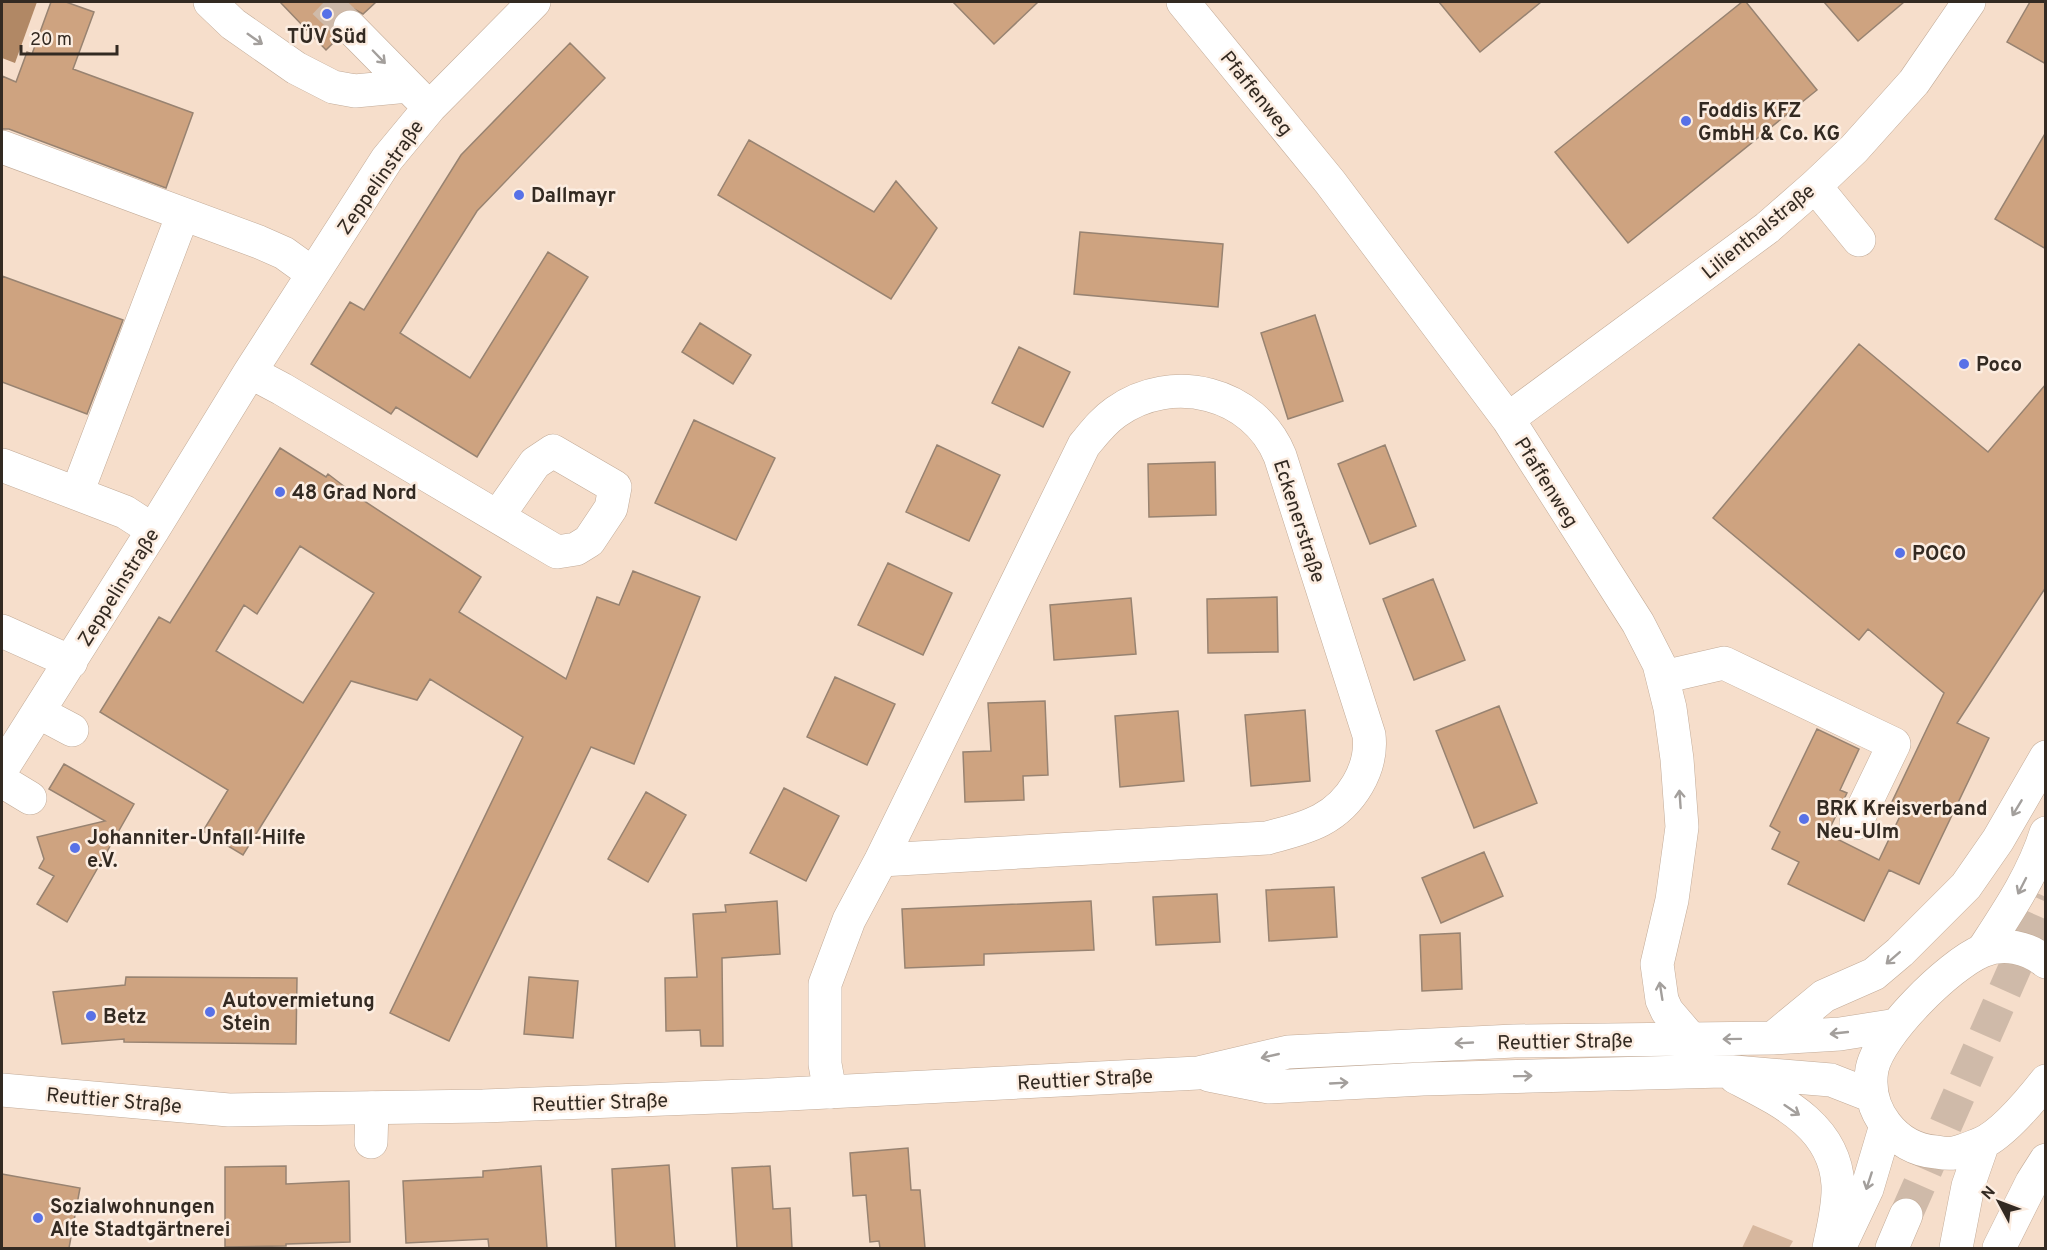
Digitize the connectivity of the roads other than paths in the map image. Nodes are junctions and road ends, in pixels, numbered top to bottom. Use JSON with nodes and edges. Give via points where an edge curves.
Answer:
{"nodes":[{"id":1,"x":210,"y":2,"type":"edge"},
{"id":2,"x":1183,"y":2,"type":"edge"},
{"id":3,"x":1969,"y":2,"type":"edge"},
{"id":4,"x":528,"y":3,"type":"edge"},
{"id":5,"x":350,"y":27,"type":"tunnel mouth"},
{"id":6,"x":419,"y":97,"type":"junction"},
{"id":7,"x":2,"y":147,"type":"edge"},
{"id":8,"x":1815,"y":186,"type":"junction"},
{"id":9,"x":183,"y":214,"type":"junction"},
{"id":10,"x":1859,"y":240,"type":"dead end"},
{"id":11,"x":313,"y":274,"type":"junction"},
{"id":12,"x":250,"y":372,"type":"junction"},
{"id":13,"x":1508,"y":419,"type":"junction"},
{"id":14,"x":2,"y":465,"type":"edge"},
{"id":15,"x":77,"y":493,"type":"junction"},
{"id":16,"x":498,"y":516,"type":"dead end"},
{"id":17,"x":153,"y":530,"type":"junction"},
{"id":18,"x":2,"y":631,"type":"edge"},
{"id":19,"x":71,"y":662,"type":"junction"},
{"id":20,"x":1663,"y":677,"type":"junction"},
{"id":21,"x":38,"y":712,"type":"junction"},
{"id":22,"x":72,"y":730,"type":"dead end"},
{"id":23,"x":2046,"y":757,"type":"edge"},
{"id":24,"x":2,"y":769,"type":"edge"},
{"id":25,"x":2,"y":781,"type":"edge"},
{"id":26,"x":30,"y":798,"type":"dead end"},
{"id":27,"x":1856,"y":823,"type":"dead end"},
{"id":28,"x":2046,"y":833,"type":"edge"},
{"id":29,"x":881,"y":860,"type":"junction"},
{"id":30,"x":1983,"y":950,"type":"junction"},
{"id":31,"x":2046,"y":962,"type":"edge"},
{"id":32,"x":1897,"y":1025,"type":"junction"},
{"id":33,"x":1773,"y":1038,"type":"junction"},
{"id":34,"x":1703,"y":1060,"type":"junction"},
{"id":35,"x":2046,"y":1081,"type":"edge"},
{"id":36,"x":2,"y":1090,"type":"edge"},
{"id":37,"x":830,"y":1092,"type":"junction"},
{"id":38,"x":372,"y":1108,"type":"junction"},
{"id":39,"x":1879,"y":1110,"type":"junction"},
{"id":40,"x":371,"y":1142,"type":"dead end"},
{"id":41,"x":1983,"y":1143,"type":"junction"},
{"id":42,"x":2046,"y":1160,"type":"edge"},
{"id":43,"x":1906,"y":1215,"type":"tunnel mouth"},
{"id":44,"x":1829,"y":1248,"type":"edge"},
{"id":45,"x":1839,"y":1248,"type":"edge"},
{"id":46,"x":1892,"y":1248,"type":"edge"},
{"id":47,"x":1956,"y":1248,"type":"edge"},
{"id":48,"x":1999,"y":1248,"type":"edge"}],
"edges":[{"from":1,"to":6,"type":"main road","one_way":true,"via":[[233,24],[296,68],[333,87]]},
{"from":2,"to":13,"type":"main road","name":"Pfaffenweg","via":[[1330,182]]},
{"from":3,"to":8,"type":"main road","name":"Lilienthalstraße","via":[[1914,82]]},
{"from":4,"to":6,"type":"main road","name":"Zeppelinstraße"},
{"from":5,"to":6,"type":"main road","one_way":true},
{"from":6,"to":11,"type":"main road","name":"Zeppelinstraße","via":[[387,159]]},
{"from":7,"to":9,"type":"main road"},
{"from":8,"to":10,"type":"main road"},
{"from":8,"to":13,"type":"main road","name":"Lilienthalstraße","via":[[1767,228]]},
{"from":9,"to":11,"type":"main road","via":[[284,253]]},
{"from":9,"to":15,"type":"main road"},
{"from":11,"to":12,"type":"main road","name":"Zeppelinstraße"},
{"from":12,"to":16,"type":"main road"},
{"from":12,"to":17,"type":"main road","name":"Zeppelinstraße"},
{"from":13,"to":20,"type":"main road","name":"Pfaffenweg","via":[[1638,623]]},
{"from":14,"to":15,"type":"main road"},
{"from":15,"to":17,"type":"main road","via":[[125,512]]},
{"from":17,"to":19,"type":"main road","name":"Zeppelinstraße"},
{"from":18,"to":19,"type":"main road"},
{"from":19,"to":21,"type":"main road","name":"Zeppelinstraße"},
{"from":20,"to":27,"type":"main road","via":[[1724,663],[1894,744]]},
{"from":34,"to":20,"type":"main road","name":"Pfaffenweg","one_way":true,"via":[[1667,1011],[1657,964],[1672,900],[1682,827],[1677,759]]},
{"from":21,"to":22,"type":"main road"},
{"from":21,"to":24,"type":"main road","name":"Zeppelinstraße"},
{"from":23,"to":33,"type":"main road","one_way":true,"via":[[1966,886],[1874,974],[1824,996]]},
{"from":25,"to":26,"type":"main road"},
{"from":28,"to":30,"type":"main road","one_way":true,"via":[[2012,905]]},
{"from":29,"to":29,"type":"main road","name":"Eckenerstraße","via":[[1084,445],[1100,425],[1135,402],[1157,394],[1188,392],[1218,396],[1258,422],[1280,456],[1369,735],[1365,769],[1346,800],[1321,820],[1267,838]]},
{"from":29,"to":37,"type":"main road","name":"Eckenerstraße","via":[[849,920],[825,984],[825,1064]]},
{"from":30,"to":31,"type":"main road","via":[[2010,946],[2036,954]]},
{"from":30,"to":32,"type":"main road","via":[[1959,964]]},
{"from":32,"to":33,"type":"main road","name":"Reuttier Straße","one_way":true,"via":[[1840,1034]]},
{"from":32,"to":39,"type":"main road","via":[[1878,1051],[1872,1070]]},
{"from":33,"to":34,"type":"main road","name":"Reuttier Straße","one_way":true},
{"from":34,"to":37,"type":"main road","name":"Reuttier Straße","via":[[1514,1041],[1288,1052],[1198,1072]]},
{"from":34,"to":39,"type":"main road","name":"Reuttier Straße","via":[[1831,1080]]},
{"from":34,"to":44,"type":"main road","one_way":true,"via":[[1798,1113],[1818,1131],[1834,1162],[1838,1185]]},
{"from":35,"to":41,"type":"main road","name":"Reuttier Straße","via":[[2024,1107]]},
{"from":36,"to":38,"type":"main road","name":"Reuttier Straße","via":[[229,1110]]},
{"from":37,"to":38,"type":"main road","name":"Reuttier Straße"},
{"from":38,"to":40,"type":"main road"},
{"from":39,"to":41,"type":"main road","name":"Reuttier Straße","via":[[1901,1140],[1923,1151],[1953,1154]]},
{"from":39,"to":45,"type":"main road","one_way":true,"via":[[1867,1189]]},
{"from":41,"to":47,"type":"main road","via":[[1968,1186]]},
{"from":42,"to":48,"type":"main road"},
{"from":43,"to":46,"type":"main road"}]}
